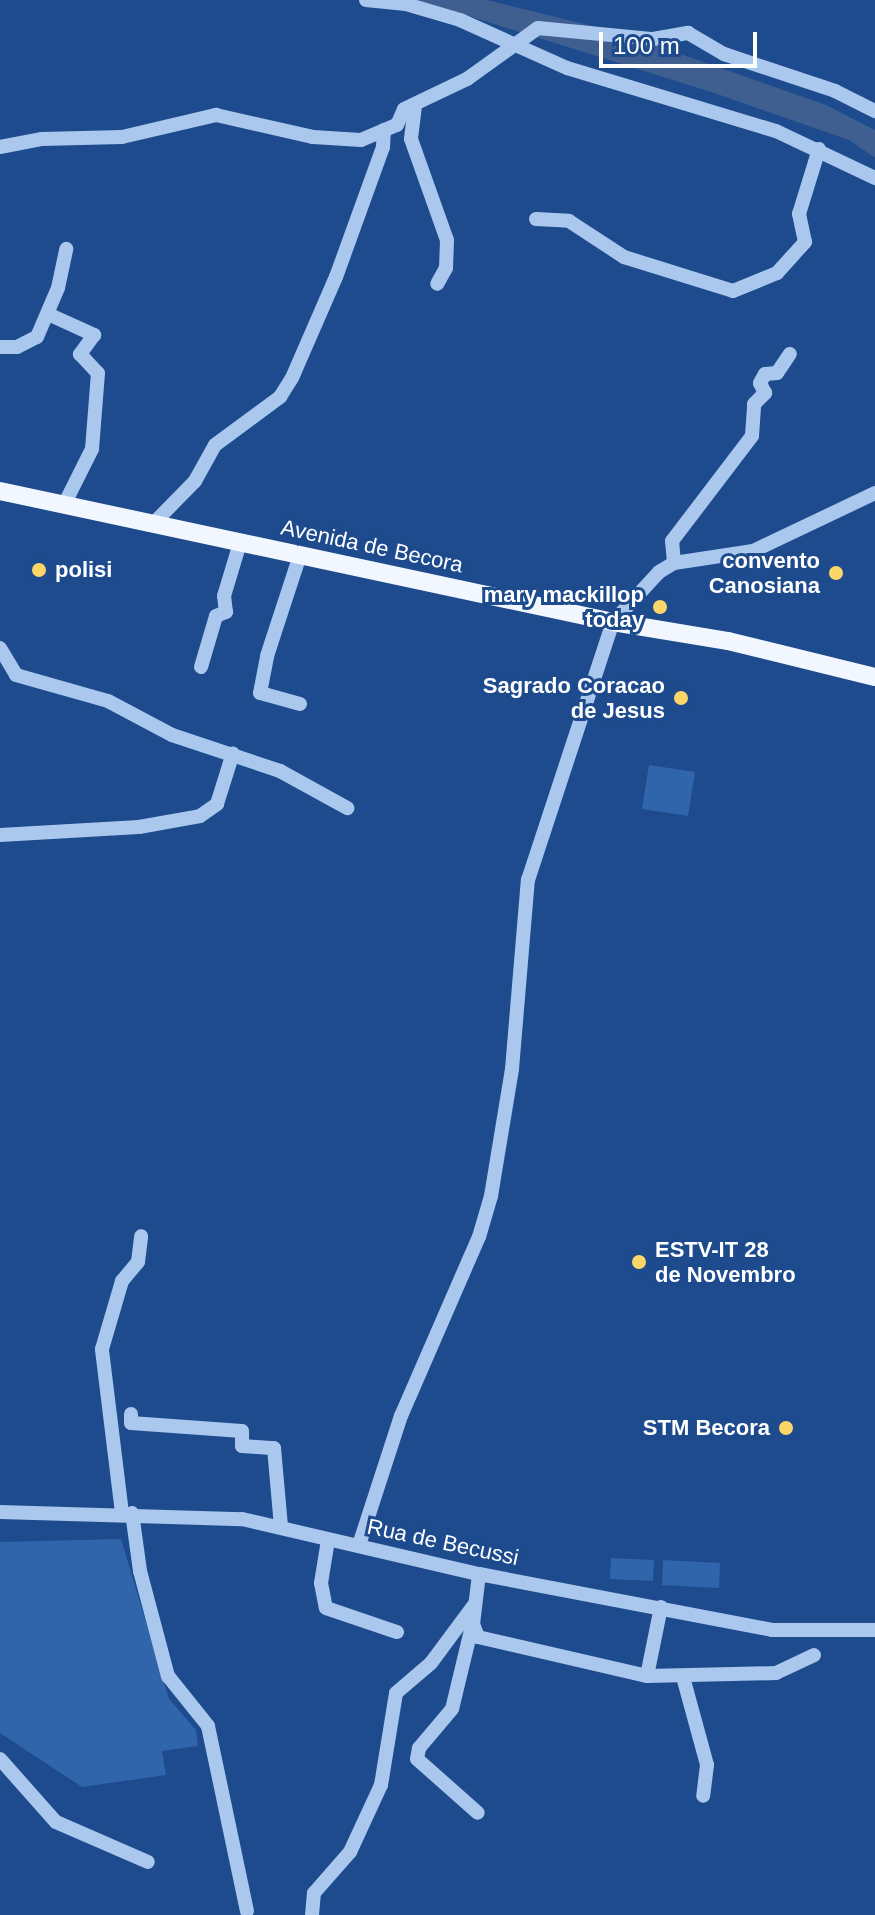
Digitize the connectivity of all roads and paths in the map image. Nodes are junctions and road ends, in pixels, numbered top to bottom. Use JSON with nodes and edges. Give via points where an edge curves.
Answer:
{"nodes":[{"id":1,"x":366,"y":0,"type":"edge"},
{"id":2,"x":516,"y":44,"type":"junction"},
{"id":3,"x":415,"y":106,"type":"junction"},
{"id":4,"x":875,"y":111,"type":"edge"},
{"id":5,"x":384,"y":130,"type":"junction"},
{"id":6,"x":0,"y":147,"type":"edge"},
{"id":7,"x":819,"y":149,"type":"junction"},
{"id":8,"x":875,"y":178,"type":"edge"},
{"id":9,"x":536,"y":219,"type":"dead end"},
{"id":10,"x":66,"y":249,"type":"dead end"},
{"id":11,"x":437,"y":284,"type":"dead end"},
{"id":12,"x":48,"y":314,"type":"junction"},
{"id":13,"x":0,"y":347,"type":"edge"},
{"id":14,"x":790,"y":354,"type":"dead end"},
{"id":15,"x":0,"y":493,"type":"edge"},
{"id":16,"x":875,"y":493,"type":"edge"},
{"id":17,"x":64,"y":505,"type":"junction"},
{"id":18,"x":153,"y":524,"type":"junction"},
{"id":19,"x":240,"y":543,"type":"junction"},
{"id":20,"x":300,"y":555,"type":"junction"},
{"id":21,"x":674,"y":563,"type":"junction"},
{"id":22,"x":613,"y":622,"type":"junction"},
{"id":23,"x":0,"y":648,"type":"edge"},
{"id":24,"x":201,"y":667,"type":"dead end"},
{"id":25,"x":875,"y":677,"type":"edge"},
{"id":26,"x":300,"y":704,"type":"dead end"},
{"id":27,"x":233,"y":753,"type":"junction"},
{"id":28,"x":347,"y":808,"type":"dead end"},
{"id":29,"x":0,"y":835,"type":"edge"},
{"id":30,"x":141,"y":1236,"type":"dead end"},
{"id":31,"x":131,"y":1414,"type":"dead end"},
{"id":32,"x":0,"y":1512,"type":"edge"},
{"id":33,"x":127,"y":1513,"type":"junction"},
{"id":34,"x":281,"y":1527,"type":"junction"},
{"id":35,"x":328,"y":1540,"type":"junction"},
{"id":36,"x":359,"y":1545,"type":"junction"},
{"id":37,"x":479,"y":1574,"type":"junction"},
{"id":38,"x":474,"y":1605,"type":"junction"},
{"id":39,"x":661,"y":1607,"type":"junction"},
{"id":40,"x":473,"y":1624,"type":"junction"},
{"id":41,"x":875,"y":1630,"type":"edge"},
{"id":42,"x":397,"y":1632,"type":"dead end"},
{"id":43,"x":814,"y":1655,"type":"dead end"},
{"id":44,"x":647,"y":1676,"type":"junction"},
{"id":45,"x":683,"y":1677,"type":"junction"},
{"id":46,"x":0,"y":1759,"type":"edge"},
{"id":47,"x":703,"y":1796,"type":"dead end"},
{"id":48,"x":478,"y":1813,"type":"dead end"},
{"id":49,"x":148,"y":1862,"type":"dead end"},
{"id":50,"x":247,"y":1911,"type":"dead end"},
{"id":51,"x":312,"y":1915,"type":"edge"}],
"edges":[{"from":1,"to":2,"type":"street","via":[[406,4]]},
{"from":2,"to":3,"type":"street","via":[[467,79]]},
{"from":2,"to":4,"type":"street","via":[[538,28],[653,39],[688,33],[724,54],[835,91]]},
{"from":2,"to":7,"type":"street","via":[[567,68]]},
{"from":3,"to":5,"type":"street","via":[[404,109],[397,125]]},
{"from":3,"to":11,"type":"street","via":[[411,139],[447,240],[446,268]]},
{"from":5,"to":6,"type":"street","via":[[361,140],[313,137],[216,115],[122,137],[42,139]]},
{"from":5,"to":18,"type":"street","via":[[383,147],[346,250],[292,378],[280,397],[215,445],[195,481]]},
{"from":7,"to":8,"type":"street"},
{"from":7,"to":9,"type":"street","via":[[799,214],[805,242],[777,273],[733,291],[624,257],[569,221]]},
{"from":10,"to":12,"type":"street"},
{"from":12,"to":13,"type":"street","via":[[37,337],[17,347]]},
{"from":12,"to":17,"type":"street","via":[[94,335],[80,354],[98,373],[92,449]]},
{"from":14,"to":21,"type":"street","via":[[777,373],[765,374],[760,383],[765,393],[754,404],[752,436],[672,541]]},
{"from":15,"to":17,"type":"main road","name":"Avenida de Becora"},
{"from":16,"to":21,"type":"street","via":[[753,551]]},
{"from":17,"to":18,"type":"main road","name":"Avenida de Becora"},
{"from":18,"to":19,"type":"main road","name":"Avenida de Becora"},
{"from":19,"to":20,"type":"main road","name":"Avenida de Becora"},
{"from":19,"to":24,"type":"street","via":[[224,596],[226,612],[216,616]]},
{"from":20,"to":22,"type":"main road","name":"Avenida de Becora"},
{"from":20,"to":26,"type":"street","via":[[260,693]]},
{"from":21,"to":22,"type":"street"},
{"from":22,"to":25,"type":"main road","name":"Avenida de Becora","via":[[728,641]]},
{"from":22,"to":36,"type":"street","via":[[528,880],[512,1069],[491,1196],[479,1237],[401,1416]]},
{"from":23,"to":27,"type":"street","via":[[16,675],[108,701],[172,735]]},
{"from":27,"to":28,"type":"street"},
{"from":27,"to":29,"type":"street","via":[[217,804],[200,816],[139,827]]},
{"from":30,"to":33,"type":"street","via":[[138,1262],[122,1281],[102,1349]]},
{"from":31,"to":34,"type":"street","via":[[131,1423],[242,1431],[242,1446],[274,1448]]},
{"from":32,"to":33,"type":"street","name":"Rua de Becussi"},
{"from":33,"to":34,"type":"street","name":"Rua de Becussi","via":[[242,1519]]},
{"from":33,"to":50,"type":"street","via":[[168,1676],[208,1726]]},
{"from":34,"to":35,"type":"street","name":"Rua de Becussi"},
{"from":35,"to":36,"type":"street","name":"Rua de Becussi"},
{"from":35,"to":42,"type":"street","via":[[321,1583],[326,1608]]},
{"from":36,"to":37,"type":"street","name":"Rua de Becussi"},
{"from":37,"to":38,"type":"street"},
{"from":37,"to":39,"type":"street","name":"Rua de Becussi"},
{"from":38,"to":40,"type":"street"},
{"from":38,"to":51,"type":"street","via":[[431,1663],[396,1693],[381,1785],[350,1852],[314,1893]]},
{"from":39,"to":41,"type":"street","name":"Rua de Becussi","via":[[801,1634]]},
{"from":39,"to":44,"type":"street"},
{"from":40,"to":44,"type":"street","via":[[483,1639]]},
{"from":40,"to":48,"type":"street","via":[[452,1709],[419,1748],[417,1759]]},
{"from":43,"to":45,"type":"street","via":[[786,1672]]},
{"from":44,"to":45,"type":"street"},
{"from":45,"to":47,"type":"street","via":[[707,1765]]},
{"from":46,"to":49,"type":"street","via":[[56,1822]]}]}
